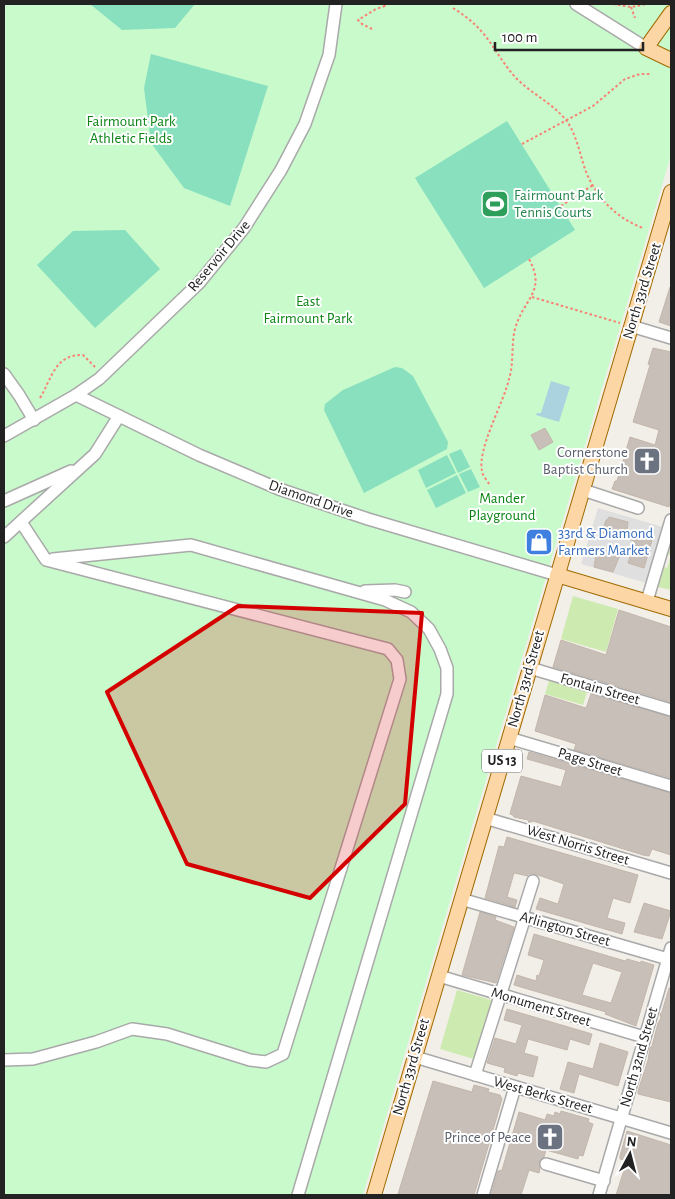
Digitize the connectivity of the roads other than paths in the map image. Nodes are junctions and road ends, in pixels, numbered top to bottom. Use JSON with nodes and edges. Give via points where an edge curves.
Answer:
{"nodes":[{"id":1,"x":336,"y":4,"type":"edge"},
{"id":2,"x":576,"y":4,"type":"edge"},
{"id":3,"x":671,"y":13,"type":"edge"},
{"id":4,"x":646,"y":48,"type":"junction"},
{"id":5,"x":671,"y":60,"type":"edge"},
{"id":6,"x":671,"y":192,"type":"edge"},
{"id":7,"x":631,"y":326,"type":"junction"},
{"id":8,"x":671,"y":338,"type":"edge"},
{"id":9,"x":4,"y":374,"type":"edge"},
{"id":10,"x":76,"y":395,"type":"junction"},
{"id":11,"x":119,"y":416,"type":"junction"},
{"id":12,"x":34,"y":420,"type":"junction"},
{"id":13,"x":4,"y":436,"type":"edge"},
{"id":14,"x":80,"y":468,"type":"junction"},
{"id":15,"x":583,"y":490,"type":"junction"},
{"id":16,"x":4,"y":501,"type":"edge"},
{"id":17,"x":638,"y":508,"type":"dead end"},
{"id":18,"x":671,"y":520,"type":"edge"},
{"id":19,"x":21,"y":522,"type":"junction"},
{"id":20,"x":4,"y":537,"type":"edge"},
{"id":21,"x":46,"y":560,"type":"junction"},
{"id":22,"x":557,"y":575,"type":"junction"},
{"id":23,"x":356,"y":592,"type":"junction"},
{"id":24,"x":405,"y":592,"type":"dead end"},
{"id":25,"x":647,"y":601,"type":"junction"},
{"id":26,"x":671,"y":608,"type":"edge"},
{"id":27,"x":530,"y":668,"type":"junction"},
{"id":28,"x":671,"y":710,"type":"edge"},
{"id":29,"x":509,"y":738,"type":"junction"},
{"id":30,"x":671,"y":786,"type":"edge"},
{"id":31,"x":485,"y":818,"type":"junction"},
{"id":32,"x":671,"y":873,"type":"edge"},
{"id":33,"x":533,"y":881,"type":"dead end"},
{"id":34,"x":461,"y":899,"type":"junction"},
{"id":35,"x":523,"y":917,"type":"junction"},
{"id":36,"x":671,"y":948,"type":"edge"},
{"id":37,"x":668,"y":959,"type":"junction"},
{"id":38,"x":438,"y":976,"type":"junction"},
{"id":39,"x":501,"y":994,"type":"junction"},
{"id":40,"x":644,"y":1037,"type":"junction"},
{"id":41,"x":415,"y":1057,"type":"junction"},
{"id":42,"x":4,"y":1060,"type":"edge"},
{"id":43,"x":475,"y":1075,"type":"junction"},
{"id":44,"x":515,"y":1087,"type":"junction"},
{"id":45,"x":622,"y":1118,"type":"junction"},
{"id":46,"x":671,"y":1133,"type":"edge"},
{"id":47,"x":546,"y":1164,"type":"dead end"},
{"id":48,"x":604,"y":1181,"type":"junction"},
{"id":49,"x":298,"y":1195,"type":"edge"},
{"id":50,"x":374,"y":1195,"type":"edge"},
{"id":51,"x":483,"y":1195,"type":"edge"},
{"id":52,"x":599,"y":1195,"type":"edge"}],
"edges":[{"from":1,"to":10,"type":"street","name":"Reservoir Drive","via":[[328,55],[304,124],[281,170],[244,228],[199,283],[99,378]]},
{"from":2,"to":4,"type":"street"},
{"from":3,"to":4,"type":"main road"},
{"from":4,"to":5,"type":"main road"},
{"from":6,"to":7,"type":"main road","name":"North 33rd Street","number":"US 13"},
{"from":7,"to":8,"type":"street"},
{"from":7,"to":15,"type":"main road","name":"North 33rd Street","number":"US 13"},
{"from":9,"to":12,"type":"street"},
{"from":10,"to":11,"type":"street","name":"Diamond Drive"},
{"from":10,"to":12,"type":"street","name":"Reservoir Drive"},
{"from":11,"to":14,"type":"street","via":[[95,454]]},
{"from":11,"to":22,"type":"street","name":"Diamond Drive","via":[[199,455],[298,496]]},
{"from":12,"to":13,"type":"street","name":"Reservoir Drive"},
{"from":14,"to":16,"type":"street"},
{"from":14,"to":19,"type":"street"},
{"from":15,"to":17,"type":"street"},
{"from":15,"to":22,"type":"main road","name":"North 33rd Street","number":"US 13"},
{"from":18,"to":25,"type":"street"},
{"from":19,"to":20,"type":"street"},
{"from":19,"to":21,"type":"street"},
{"from":21,"to":23,"type":"street","via":[[191,544]]},
{"from":21,"to":42,"type":"street","via":[[388,649],[397,660],[400,679],[284,1054],[266,1062],[250,1060],[167,1034],[132,1029],[33,1059]]},
{"from":22,"to":25,"type":"main road"},
{"from":22,"to":27,"type":"main road","name":"North 33rd Street","number":"US 13"},
{"from":23,"to":24,"type":"street"},
{"from":23,"to":49,"type":"street","via":[[411,612],[429,629],[447,668],[447,694]]},
{"from":25,"to":26,"type":"main road"},
{"from":27,"to":28,"type":"street","name":"Fontain Street"},
{"from":27,"to":29,"type":"main road","name":"North 33rd Street","number":"US 13"},
{"from":29,"to":30,"type":"street","name":"Page Street"},
{"from":29,"to":31,"type":"main road","name":"North 33rd Street","number":"US 13"},
{"from":31,"to":32,"type":"street","name":"West Norris Street"},
{"from":31,"to":34,"type":"main road","name":"North 33rd Street","number":"US 13"},
{"from":33,"to":35,"type":"street"},
{"from":34,"to":35,"type":"street","name":"Arlington Street"},
{"from":34,"to":38,"type":"main road","name":"North 33rd Street","number":"US 13"},
{"from":35,"to":37,"type":"street","name":"Arlington Street"},
{"from":35,"to":39,"type":"street"},
{"from":36,"to":37,"type":"street","name":"North 32nd Street"},
{"from":37,"to":40,"type":"street","name":"North 32nd Street"},
{"from":38,"to":39,"type":"street","name":"Monument Street"},
{"from":38,"to":41,"type":"main road","name":"North 33rd Street","number":"US 13"},
{"from":39,"to":40,"type":"street","name":"Monument Street"},
{"from":39,"to":43,"type":"street"},
{"from":40,"to":45,"type":"street","name":"North 32nd Street"},
{"from":41,"to":43,"type":"street","name":"West Berks Street"},
{"from":41,"to":50,"type":"main road","name":"North 33rd Street","number":"US 13"},
{"from":43,"to":44,"type":"street","name":"West Berks Street"},
{"from":44,"to":45,"type":"street","name":"West Berks Street"},
{"from":44,"to":51,"type":"street"},
{"from":45,"to":46,"type":"street","name":"West Berks Street"},
{"from":45,"to":48,"type":"street","name":"North 32nd Street"},
{"from":47,"to":48,"type":"street"},
{"from":48,"to":52,"type":"street","name":"North 32nd Street"}]}
